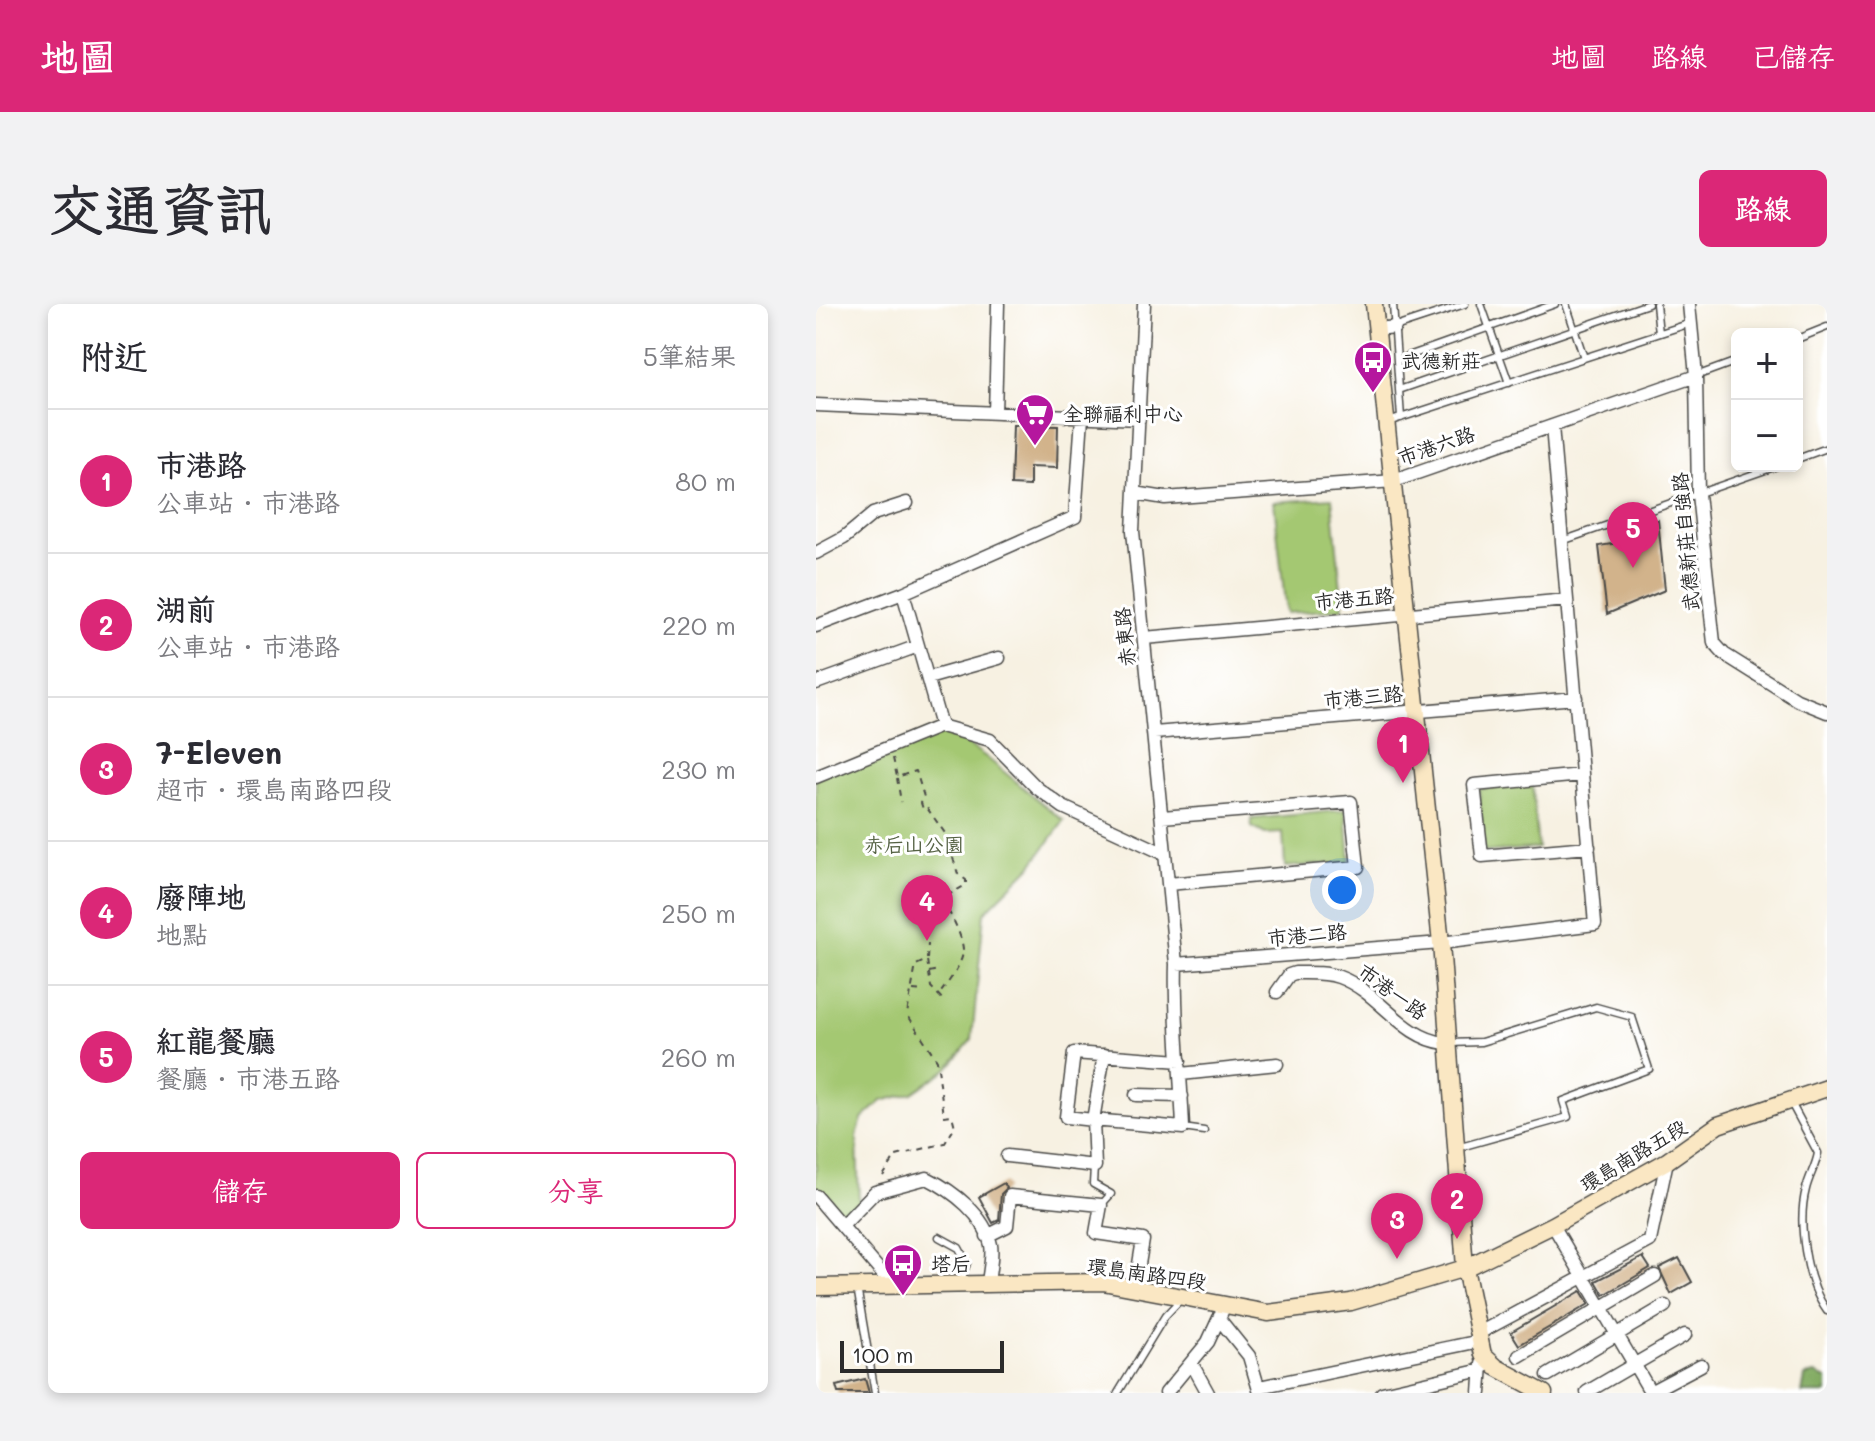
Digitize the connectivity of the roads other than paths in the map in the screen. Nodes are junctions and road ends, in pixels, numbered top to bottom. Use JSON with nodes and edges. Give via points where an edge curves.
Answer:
{"nodes":[{"id":1,"x":998,"y":304,"type":"edge"},
{"id":2,"x":1144,"y":304,"type":"edge"},
{"id":3,"x":1374,"y":304,"type":"edge"},
{"id":4,"x":1393,"y":304,"type":"edge"},
{"id":5,"x":1465,"y":304,"type":"edge"},
{"id":6,"x":1481,"y":304,"type":"edge"},
{"id":7,"x":1555,"y":304,"type":"edge"},
{"id":8,"x":1566,"y":304,"type":"edge"},
{"id":9,"x":1648,"y":304,"type":"edge"},
{"id":10,"x":1656,"y":304,"type":"edge"},
{"id":11,"x":1689,"y":304,"type":"edge"},
{"id":12,"x":1691,"y":323,"type":"junction"},
{"id":13,"x":1395,"y":327,"type":"junction"},
{"id":14,"x":1490,"y":327,"type":"junction"},
{"id":15,"x":1827,"y":327,"type":"edge"},
{"id":16,"x":1377,"y":329,"type":"junction"},
{"id":17,"x":1574,"y":330,"type":"junction"},
{"id":18,"x":1659,"y":333,"type":"junction"},
{"id":19,"x":1803,"y":337,"type":"edge"},
{"id":20,"x":1499,"y":355,"type":"junction"},
{"id":21,"x":1584,"y":358,"type":"junction"},
{"id":22,"x":1397,"y":360,"type":"junction"},
{"id":23,"x":1731,"y":363,"type":"edge"},
{"id":24,"x":1696,"y":376,"type":"junction"},
{"id":25,"x":1509,"y":383,"type":"junction"},
{"id":26,"x":1399,"y":390,"type":"junction"},
{"id":27,"x":816,"y":405,"type":"edge"},
{"id":28,"x":995,"y":413,"type":"junction"},
{"id":29,"x":1082,"y":417,"type":"junction"},
{"id":30,"x":1139,"y":419,"type":"junction"},
{"id":31,"x":1395,"y":420,"type":"junction"},
{"id":32,"x":1552,"y":426,"type":"junction"},
{"id":33,"x":1827,"y":448,"type":"edge"},
{"id":34,"x":1803,"y":457,"type":"edge"},
{"id":35,"x":1760,"y":472,"type":"edge"},
{"id":36,"x":1394,"y":481,"type":"junction"},
{"id":37,"x":1135,"y":493,"type":"junction"},
{"id":38,"x":1698,"y":494,"type":"junction"},
{"id":39,"x":907,"y":503,"type":"dead end"},
{"id":40,"x":1562,"y":541,"type":"junction"},
{"id":41,"x":816,"y":553,"type":"edge"},
{"id":42,"x":903,"y":593,"type":"junction"},
{"id":43,"x":1567,"y":600,"type":"junction"},
{"id":44,"x":1407,"y":613,"type":"junction"},
{"id":45,"x":816,"y":626,"type":"edge"},
{"id":46,"x":1144,"y":638,"type":"junction"},
{"id":47,"x":918,"y":646,"type":"junction"},
{"id":48,"x":999,"y":658,"type":"dead end"},
{"id":49,"x":928,"y":678,"type":"junction"},
{"id":50,"x":816,"y":683,"type":"edge"},
{"id":51,"x":1576,"y":698,"type":"junction"},
{"id":52,"x":1417,"y":712,"type":"junction"},
{"id":53,"x":1827,"y":712,"type":"edge"},
{"id":54,"x":941,"y":726,"type":"junction"},
{"id":55,"x":1154,"y":733,"type":"junction"},
{"id":56,"x":1582,"y":775,"type":"junction"},
{"id":57,"x":816,"y":777,"type":"edge"},
{"id":58,"x":1162,"y":817,"type":"junction"},
{"id":59,"x":1589,"y":847,"type":"junction"},
{"id":60,"x":1165,"y":854,"type":"junction"},
{"id":61,"x":1168,"y":884,"type":"junction"},
{"id":62,"x":1441,"y":943,"type":"junction"},
{"id":63,"x":1176,"y":964,"type":"junction"},
{"id":64,"x":1277,"y":992,"type":"dead end"},
{"id":65,"x":1445,"y":1043,"type":"junction"},
{"id":66,"x":1104,"y":1055,"type":"junction"},
{"id":67,"x":1277,"y":1064,"type":"dead end"},
{"id":68,"x":1181,"y":1068,"type":"junction"},
{"id":69,"x":1827,"y":1088,"type":"edge"},
{"id":70,"x":1136,"y":1095,"type":"dead end"},
{"id":71,"x":1182,"y":1096,"type":"junction"},
{"id":72,"x":1790,"y":1101,"type":"junction"},
{"id":73,"x":1093,"y":1120,"type":"junction"},
{"id":74,"x":1183,"y":1128,"type":"junction"},
{"id":75,"x":1204,"y":1131,"type":"dead end"},
{"id":76,"x":1457,"y":1148,"type":"junction"},
{"id":77,"x":1007,"y":1156,"type":"dead end"},
{"id":78,"x":1667,"y":1161,"type":"junction"},
{"id":79,"x":1095,"y":1166,"type":"junction"},
{"id":80,"x":816,"y":1196,"type":"edge"},
{"id":81,"x":1101,"y":1205,"type":"junction"},
{"id":82,"x":843,"y":1225,"type":"junction"},
{"id":83,"x":1553,"y":1225,"type":"junction"},
{"id":84,"x":987,"y":1236,"type":"junction"},
{"id":85,"x":939,"y":1237,"type":"dead end"},
{"id":86,"x":1465,"y":1268,"type":"junction"},
{"id":87,"x":1655,"y":1276,"type":"dead end"},
{"id":88,"x":1585,"y":1279,"type":"junction"},
{"id":89,"x":988,"y":1283,"type":"junction"},
{"id":90,"x":960,"y":1284,"type":"junction"},
{"id":91,"x":893,"y":1286,"type":"junction"},
{"id":92,"x":816,"y":1287,"type":"edge"},
{"id":93,"x":857,"y":1287,"type":"junction"},
{"id":94,"x":1135,"y":1288,"type":"junction"},
{"id":95,"x":1183,"y":1297,"type":"junction"},
{"id":96,"x":1665,"y":1306,"type":"dead end"},
{"id":97,"x":1601,"y":1307,"type":"junction"},
{"id":98,"x":1827,"y":1311,"type":"edge"},
{"id":99,"x":1223,"y":1313,"type":"junction"},
{"id":100,"x":1617,"y":1335,"type":"junction"},
{"id":101,"x":1685,"y":1335,"type":"dead end"},
{"id":102,"x":1481,"y":1350,"type":"junction"},
{"id":103,"x":1519,"y":1356,"type":"dead end"},
{"id":104,"x":1192,"y":1364,"type":"junction"},
{"id":105,"x":1634,"y":1365,"type":"junction"},
{"id":106,"x":1701,"y":1365,"type":"dead end"},
{"id":107,"x":1548,"y":1375,"type":"dead end"},
{"id":108,"x":1260,"y":1390,"type":"edge"},
{"id":109,"x":1587,"y":1392,"type":"edge"},
{"id":110,"x":875,"y":1393,"type":"edge"},
{"id":111,"x":1118,"y":1393,"type":"edge"},
{"id":112,"x":1166,"y":1393,"type":"edge"},
{"id":113,"x":1208,"y":1393,"type":"edge"},
{"id":114,"x":1382,"y":1393,"type":"edge"},
{"id":115,"x":1480,"y":1393,"type":"edge"},
{"id":116,"x":1544,"y":1393,"type":"edge"},
{"id":117,"x":1651,"y":1393,"type":"edge"}],
"edges":[{"from":1,"to":28,"type":"street"},
{"from":2,"to":30,"type":"street","name":"赤東路"},
{"from":3,"to":16,"type":"street"},
{"from":4,"to":13,"type":"lane"},
{"from":5,"to":13,"type":"lane"},
{"from":6,"to":14,"type":"lane"},
{"from":7,"to":14,"type":"lane"},
{"from":8,"to":17,"type":"lane"},
{"from":9,"to":17,"type":"lane"},
{"from":10,"to":18,"type":"lane"},
{"from":11,"to":12,"type":"street","name":"武德新莊自強路"},
{"from":12,"to":18,"type":"lane"},
{"from":12,"to":24,"type":"street","name":"武德新莊自強路"},
{"from":13,"to":16,"type":"street"},
{"from":13,"to":22,"type":"lane"},
{"from":14,"to":20,"type":"lane"},
{"from":14,"to":22,"type":"lane"},
{"from":15,"to":19,"type":"lane"},
{"from":16,"to":31,"type":"street"},
{"from":17,"to":20,"type":"lane"},
{"from":17,"to":21,"type":"lane"},
{"from":18,"to":21,"type":"lane"},
{"from":20,"to":25,"type":"lane"},
{"from":20,"to":26,"type":"lane"},
{"from":21,"to":25,"type":"lane"},
{"from":22,"to":26,"type":"lane"},
{"from":23,"to":24,"type":"lane","name":"市港六路"},
{"from":24,"to":32,"type":"street","name":"市港六路"},
{"from":24,"to":38,"type":"street","name":"武德新莊自強路"},
{"from":25,"to":31,"type":"lane"},
{"from":26,"to":31,"type":"lane"},
{"from":27,"to":28,"type":"street"},
{"from":28,"to":29,"type":"street"},
{"from":29,"to":30,"type":"street"},
{"from":29,"to":42,"type":"street","via":[[1075,517]]},
{"from":30,"to":37,"type":"street","name":"赤東路"},
{"from":31,"to":36,"type":"street"},
{"from":32,"to":36,"type":"street","name":"市港六路"},
{"from":32,"to":40,"type":"street"},
{"from":33,"to":34,"type":"lane"},
{"from":35,"to":38,"type":"lane"},
{"from":36,"to":37,"type":"street","name":"市港六路","via":[[1165,498]]},
{"from":36,"to":44,"type":"street"},
{"from":37,"to":46,"type":"street","name":"赤東路","via":[[1133,531]]},
{"from":38,"to":40,"type":"lane"},
{"from":38,"to":53,"type":"street","name":"武德新莊自強路","via":[[1714,643],[1797,700]]},
{"from":39,"to":41,"type":"street","via":[[873,514]]},
{"from":40,"to":43,"type":"street"},
{"from":42,"to":45,"type":"street"},
{"from":42,"to":47,"type":"street"},
{"from":43,"to":44,"type":"street","name":"市港五路"},
{"from":43,"to":51,"type":"street"},
{"from":44,"to":46,"type":"street","name":"市港五路"},
{"from":44,"to":52,"type":"street"},
{"from":46,"to":55,"type":"street","name":"赤東路"},
{"from":47,"to":49,"type":"street"},
{"from":47,"to":50,"type":"street"},
{"from":48,"to":49,"type":"street"},
{"from":49,"to":54,"type":"street"},
{"from":51,"to":52,"type":"street","name":"市港三路"},
{"from":51,"to":56,"type":"street"},
{"from":52,"to":55,"type":"street","name":"市港三路"},
{"from":52,"to":62,"type":"street"},
{"from":54,"to":57,"type":"street"},
{"from":54,"to":60,"type":"street","via":[[990,740],[1063,807]]},
{"from":55,"to":58,"type":"street","name":"赤東路"},
{"from":56,"to":59,"type":"street"},
{"from":56,"to":59,"type":"street","via":[[1474,785],[1482,856]]},
{"from":58,"to":60,"type":"street","name":"赤東路"},
{"from":58,"to":61,"type":"street","via":[[1351,802],[1358,867]]},
{"from":59,"to":62,"type":"street","name":"市港二路","via":[[1595,924]]},
{"from":60,"to":61,"type":"street","name":"赤東路"},
{"from":61,"to":63,"type":"street","name":"赤東路"},
{"from":62,"to":63,"type":"street","name":"市港二路"},
{"from":62,"to":65,"type":"street"},
{"from":63,"to":68,"type":"street","name":"赤東路","via":[[1174,1016]]},
{"from":64,"to":65,"type":"street","name":"市港一路","via":[[1295,973],[1340,977],[1371,995],[1416,1034]]},
{"from":65,"to":76,"type":"street"},
{"from":65,"to":76,"type":"lane","via":[[1481,1042],[1596,1007],[1632,1017],[1649,1069],[1563,1101],[1568,1117]]},
{"from":66,"to":68,"type":"street"},
{"from":66,"to":73,"type":"street"},
{"from":66,"to":73,"type":"street","via":[[1074,1053],[1066,1117]]},
{"from":67,"to":68,"type":"street"},
{"from":68,"to":71,"type":"street","name":"赤東路"},
{"from":69,"to":72,"type":"street","name":"環島南路五段"},
{"from":70,"to":71,"type":"street"},
{"from":71,"to":74,"type":"street","name":"赤東路"},
{"from":72,"to":78,"type":"street","name":"環島南路五段","via":[[1718,1125]]},
{"from":72,"to":98,"type":"lane","via":[[1818,1153],[1805,1194],[1805,1230],[1813,1279]]},
{"from":73,"to":74,"type":"street"},
{"from":73,"to":79,"type":"street"},
{"from":74,"to":75,"type":"lane"},
{"from":76,"to":86,"type":"street"},
{"from":77,"to":79,"type":"street"},
{"from":78,"to":83,"type":"street","name":"環島南路五段"},
{"from":78,"to":88,"type":"street","via":[[1650,1241]]},
{"from":79,"to":81,"type":"lane","via":[[1093,1184],[1111,1194]]},
{"from":80,"to":82,"type":"street"},
{"from":81,"to":84,"type":"street","via":[[1010,1196],[1007,1226]]},
{"from":81,"to":94,"type":"street","via":[[1096,1233],[1143,1240]]},
{"from":82,"to":84,"type":"street","via":[[875,1192],[927,1178],[951,1190]]},
{"from":82,"to":91,"type":"street"},
{"from":83,"to":86,"type":"street","name":"環島南路五段"},
{"from":83,"to":88,"type":"street"},
{"from":84,"to":89,"type":"street","via":[[992,1246]]},
{"from":85,"to":90,"type":"lane","via":[[959,1248],[967,1263]]},
{"from":86,"to":99,"type":"street","name":"環島南路四段","via":[[1351,1302]]},
{"from":86,"to":102,"type":"street"},
{"from":87,"to":97,"type":"street"},
{"from":88,"to":97,"type":"street"},
{"from":88,"to":102,"type":"street"},
{"from":89,"to":90,"type":"street","name":"環島南路四段"},
{"from":89,"to":94,"type":"street","name":"環島南路四段","via":[[1103,1282]]},
{"from":90,"to":91,"type":"street","name":"環島南路四段"},
{"from":91,"to":93,"type":"street","name":"環島南路四段"},
{"from":92,"to":93,"type":"street","name":"環島南路四段"},
{"from":93,"to":110,"type":"lane"},
{"from":94,"to":95,"type":"street","name":"環島南路四段"},
{"from":95,"to":99,"type":"street","name":"環島南路四段"},
{"from":95,"to":111,"type":"lane","via":[[1165,1316]]},
{"from":96,"to":100,"type":"street"},
{"from":97,"to":100,"type":"street"},
{"from":97,"to":103,"type":"street"},
{"from":99,"to":104,"type":"street"},
{"from":99,"to":108,"type":"street","via":[[1249,1356]]},
{"from":100,"to":105,"type":"street"},
{"from":100,"to":107,"type":"street"},
{"from":101,"to":105,"type":"street"},
{"from":102,"to":108,"type":"street"},
{"from":102,"to":114,"type":"street"},
{"from":102,"to":115,"type":"street"},
{"from":102,"to":116,"type":"street","via":[[1496,1367]]},
{"from":104,"to":112,"type":"street"},
{"from":104,"to":113,"type":"street"},
{"from":105,"to":109,"type":"street"},
{"from":105,"to":117,"type":"street"},
{"from":106,"to":117,"type":"street"}]}
